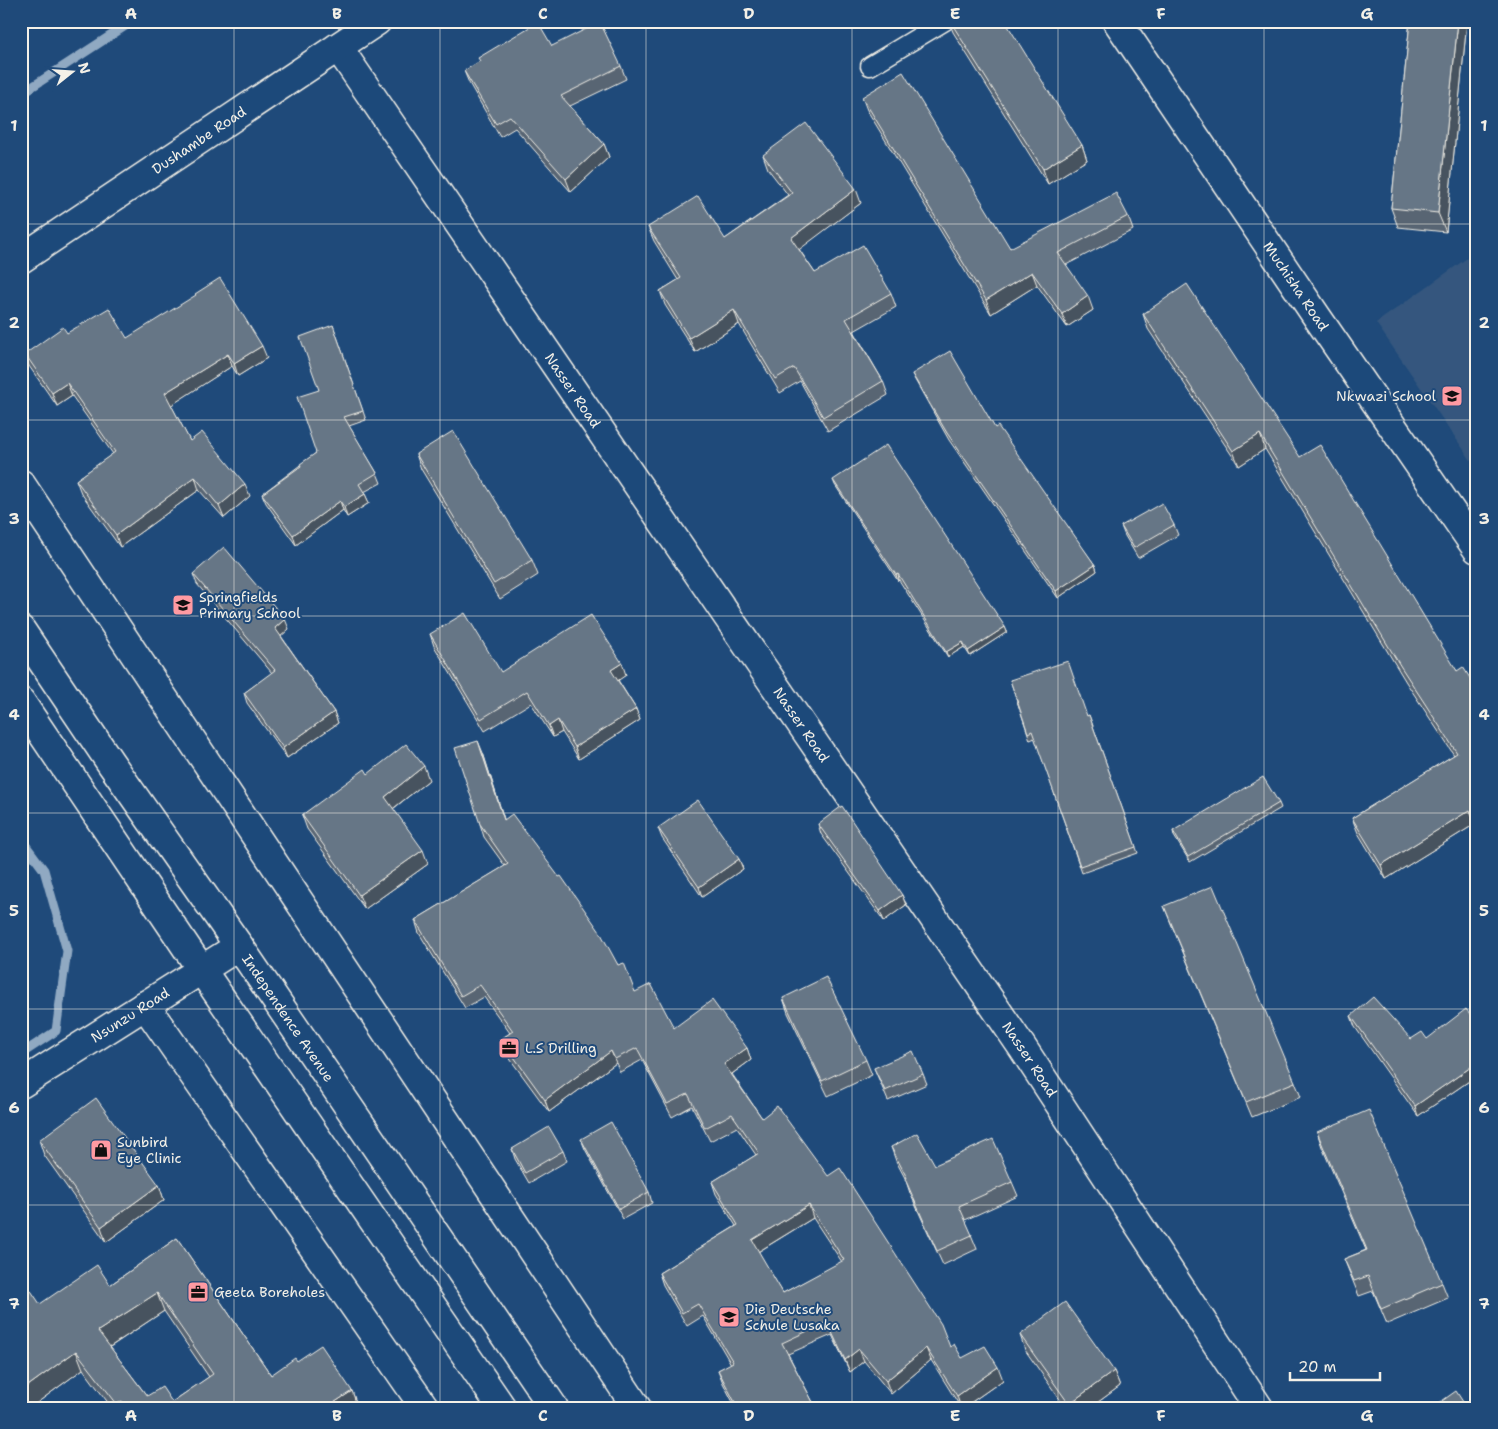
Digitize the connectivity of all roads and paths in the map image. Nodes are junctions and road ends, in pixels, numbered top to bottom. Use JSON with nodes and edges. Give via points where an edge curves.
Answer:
{"nodes":[{"id":1,"x":377,"y":21,"type":"edge"},
{"id":2,"x":945,"y":21,"type":"edge"},
{"id":3,"x":1117,"y":21,"type":"edge"},
{"id":4,"x":346,"y":35,"type":"edge"},
{"id":5,"x":870,"y":66,"type":"dead end"},
{"id":6,"x":21,"y":259,"type":"edge"},
{"id":7,"x":21,"y":484,"type":"edge"},
{"id":8,"x":1477,"y":549,"type":"edge"},
{"id":9,"x":21,"y":630,"type":"edge"},
{"id":10,"x":21,"y":702,"type":"edge"},
{"id":11,"x":239,"y":946,"type":"junction"},
{"id":12,"x":201,"y":969,"type":"junction"},
{"id":13,"x":144,"y":1005,"type":"junction"},
{"id":14,"x":21,"y":1084,"type":"edge"},
{"id":15,"x":425,"y":1408,"type":"edge"},
{"id":16,"x":502,"y":1408,"type":"edge"},
{"id":17,"x":554,"y":1408,"type":"edge"},
{"id":18,"x":636,"y":1408,"type":"edge"},
{"id":19,"x":1259,"y":1408,"type":"edge"}],
"edges":[{"from":1,"to":4,"type":"street","name":"Dushambe Road"},
{"from":2,"to":5,"type":"lane"},
{"from":3,"to":8,"type":"street","name":"Muchisha Road"},
{"from":4,"to":6,"type":"street","name":"Dushambe Road"},
{"from":4,"to":19,"type":"street","name":"Nasser Road","via":[[1022,1047]]},
{"from":7,"to":18,"type":"street"},
{"from":9,"to":11,"type":"street","name":"Independence Avenue"},
{"from":10,"to":12,"type":"street"},
{"from":11,"to":12,"type":"street","name":"Nsunzu Road"},
{"from":11,"to":17,"type":"street","name":"Independence Avenue"},
{"from":12,"to":13,"type":"street","name":"Nsunzu Road"},
{"from":12,"to":16,"type":"street"},
{"from":13,"to":14,"type":"street","name":"Nsunzu Road"},
{"from":13,"to":15,"type":"street"}]}
